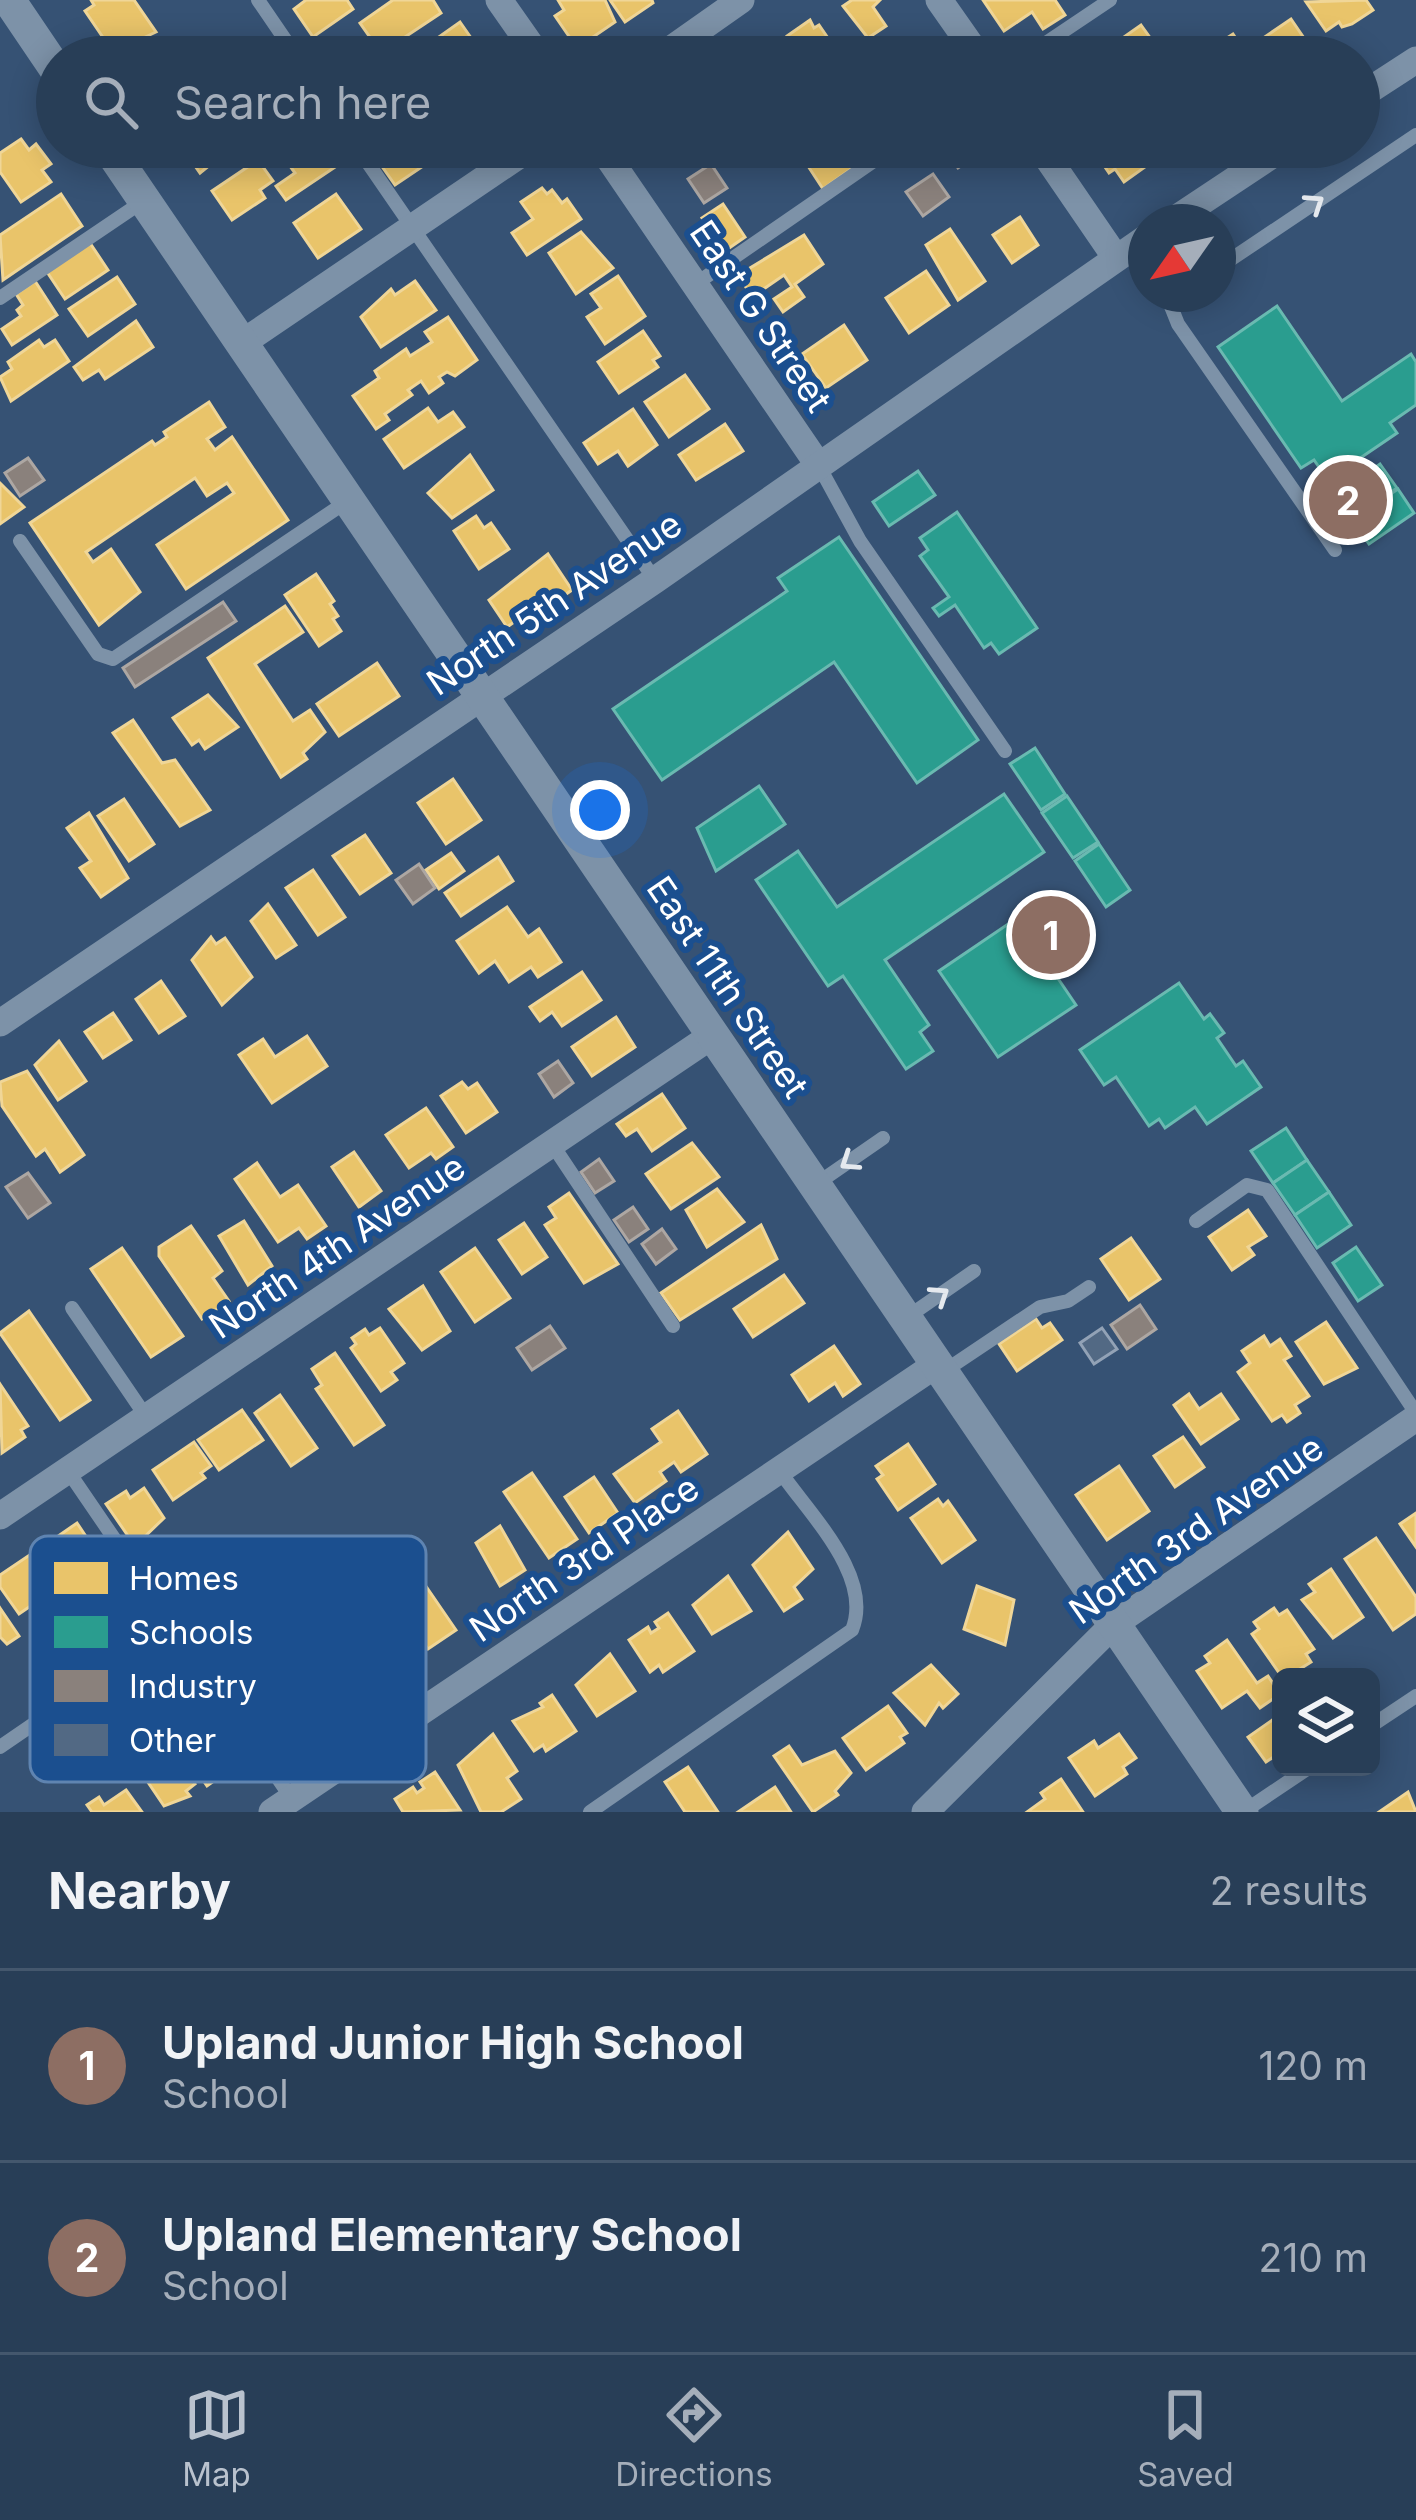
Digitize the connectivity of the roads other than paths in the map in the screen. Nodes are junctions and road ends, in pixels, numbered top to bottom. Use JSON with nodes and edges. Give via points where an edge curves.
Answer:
{"nodes":[{"id":1,"x":8,"y":0,"type":"edge"},
{"id":2,"x":258,"y":0,"type":"edge"},
{"id":3,"x":499,"y":0,"type":"edge"},
{"id":4,"x":741,"y":0,"type":"edge"},
{"id":5,"x":939,"y":0,"type":"edge"},
{"id":6,"x":1110,"y":0,"type":"edge"},
{"id":7,"x":283,"y":36,"type":"edge"},
{"id":8,"x":524,"y":36,"type":"edge"},
{"id":9,"x":690,"y":36,"type":"edge"},
{"id":10,"x":964,"y":36,"type":"edge"},
{"id":11,"x":1056,"y":36,"type":"edge"},
{"id":12,"x":36,"y":41,"type":"edge"},
{"id":13,"x":1416,"y":59,"type":"edge"},
{"id":14,"x":1380,"y":83,"type":"edge"},
{"id":15,"x":1416,"y":135,"type":"edge"},
{"id":16,"x":1380,"y":159,"type":"edge"},
{"id":17,"x":123,"y":168,"type":"edge"},
{"id":18,"x":371,"y":168,"type":"edge"},
{"id":19,"x":501,"y":168,"type":"edge"},
{"id":20,"x":616,"y":168,"type":"edge"},
{"id":21,"x":864,"y":168,"type":"edge"},
{"id":22,"x":1059,"y":168,"type":"edge"},
{"id":23,"x":1252,"y":168,"type":"edge"},
{"id":24,"x":1367,"y":168,"type":"edge"},
{"id":25,"x":145,"y":200,"type":"junction"},
{"id":26,"x":1198,"y":204,"type":"edge"},
{"id":27,"x":412,"y":229,"type":"junction"},
{"id":28,"x":1128,"y":244,"type":"edge"},
{"id":29,"x":1236,"y":256,"type":"edge"},
{"id":30,"x":1128,"y":257,"type":"edge"},
{"id":31,"x":697,"y":284,"type":"junction"},
{"id":32,"x":0,"y":298,"type":"edge"},
{"id":33,"x":1173,"y":312,"type":"edge"},
{"id":34,"x":242,"y":343,"type":"junction"},
{"id":35,"x":819,"y":466,"type":"junction"},
{"id":36,"x":349,"y":500,"type":"junction"},
{"id":37,"x":20,"y":542,"type":"dead end"},
{"id":38,"x":1335,"y":550,"type":"dead end"},
{"id":39,"x":655,"y":580,"type":"junction"},
{"id":40,"x":482,"y":696,"type":"junction"},
{"id":41,"x":1005,"y":751,"type":"dead end"},
{"id":42,"x":0,"y":1023,"type":"edge"},
{"id":43,"x":713,"y":1035,"type":"junction"},
{"id":44,"x":884,"y":1138,"type":"dead end"},
{"id":45,"x":552,"y":1144,"type":"junction"},
{"id":46,"x":815,"y":1185,"type":"junction"},
{"id":47,"x":1196,"y":1222,"type":"dead end"},
{"id":48,"x":974,"y":1271,"type":"dead end"},
{"id":49,"x":1089,"y":1287,"type":"dead end"},
{"id":50,"x":72,"y":1307,"type":"dead end"},
{"id":51,"x":906,"y":1318,"type":"junction"},
{"id":52,"x":673,"y":1326,"type":"dead end"},
{"id":53,"x":940,"y":1368,"type":"junction"},
{"id":54,"x":1416,"y":1416,"type":"edge"},
{"id":55,"x":147,"y":1418,"type":"junction"},
{"id":56,"x":779,"y":1470,"type":"junction"},
{"id":57,"x":68,"y":1471,"type":"junction"},
{"id":58,"x":0,"y":1516,"type":"edge"},
{"id":59,"x":114,"y":1536,"type":"edge"},
{"id":60,"x":1114,"y":1624,"type":"junction"},
{"id":61,"x":1416,"y":1696,"type":"edge"},
{"id":62,"x":426,"y":1708,"type":"edge"},
{"id":63,"x":1380,"y":1720,"type":"edge"},
{"id":64,"x":30,"y":1726,"type":"edge"},
{"id":65,"x":0,"y":1747,"type":"edge"},
{"id":66,"x":1297,"y":1776,"type":"edge"},
{"id":67,"x":316,"y":1782,"type":"edge"},
{"id":68,"x":282,"y":1805,"type":"edge"},
{"id":69,"x":590,"y":1812,"type":"edge"},
{"id":70,"x":925,"y":1812,"type":"edge"},
{"id":71,"x":1243,"y":1812,"type":"edge"}],
"edges":[{"from":1,"to":12,"type":"street"},
{"from":2,"to":7,"type":"lane"},
{"from":3,"to":8,"type":"street"},
{"from":4,"to":9,"type":"street"},
{"from":5,"to":10,"type":"street"},
{"from":6,"to":11,"type":"lane"},
{"from":13,"to":14,"type":"street"},
{"from":16,"to":15,"type":"lane","one_way":true},
{"from":17,"to":25,"type":"street","name":"East 11th Street"},
{"from":18,"to":27,"type":"lane"},
{"from":19,"to":27,"type":"street"},
{"from":20,"to":31,"type":"street","name":"East G Street"},
{"from":21,"to":31,"type":"lane"},
{"from":22,"to":28,"type":"street"},
{"from":23,"to":26,"type":"street"},
{"from":29,"to":24,"type":"lane","one_way":true},
{"from":25,"to":32,"type":"lane"},
{"from":25,"to":34,"type":"street","name":"East 11th Street"},
{"from":27,"to":34,"type":"street"},
{"from":27,"to":39,"type":"lane"},
{"from":30,"to":35,"type":"street","name":"North 5th Avenue"},
{"from":31,"to":35,"type":"street","name":"East G Street"},
{"from":33,"to":38,"type":"lane"},
{"from":34,"to":36,"type":"street","name":"East 11th Street"},
{"from":35,"to":39,"type":"street","name":"North 5th Avenue"},
{"from":35,"to":41,"type":"lane","via":[[860,542]]},
{"from":36,"to":37,"type":"lane","via":[[113,658],[98,654]]},
{"from":36,"to":40,"type":"street","name":"East 11th Street"},
{"from":39,"to":40,"type":"street","name":"North 5th Avenue"},
{"from":40,"to":42,"type":"street","name":"North 5th Avenue"},
{"from":40,"to":43,"type":"street","name":"East 11th Street"},
{"from":43,"to":45,"type":"street","name":"North 4th Avenue"},
{"from":43,"to":46,"type":"street","name":"East 11th Street"},
{"from":44,"to":46,"type":"lane","one_way":true},
{"from":45,"to":52,"type":"lane"},
{"from":45,"to":55,"type":"street","name":"North 4th Avenue"},
{"from":46,"to":51,"type":"street","name":"East 11th Street"},
{"from":47,"to":54,"type":"lane","via":[[1246,1185],[1267,1190]]},
{"from":51,"to":48,"type":"lane","one_way":true},
{"from":49,"to":53,"type":"lane"},
{"from":50,"to":55,"type":"lane"},
{"from":51,"to":53,"type":"street","name":"East 11th Street"},
{"from":53,"to":56,"type":"street","name":"North 3rd Place"},
{"from":53,"to":60,"type":"street","name":"East 11th Street"},
{"from":54,"to":60,"type":"street","name":"North 3rd Avenue"},
{"from":55,"to":57,"type":"street","name":"North 4th Avenue"},
{"from":56,"to":62,"type":"street","name":"North 3rd Place"},
{"from":56,"to":69,"type":"lane","via":[[856,1584],[861,1609],[852,1630]]},
{"from":57,"to":58,"type":"street","name":"North 4th Avenue"},
{"from":57,"to":59,"type":"lane"},
{"from":60,"to":70,"type":"street","name":"North 3rd Avenue"},
{"from":60,"to":71,"type":"street","name":"East 11th Street"},
{"from":61,"to":63,"type":"lane"},
{"from":64,"to":65,"type":"lane"},
{"from":66,"to":71,"type":"lane"},
{"from":67,"to":68,"type":"street","name":"North 3rd Place"}]}
